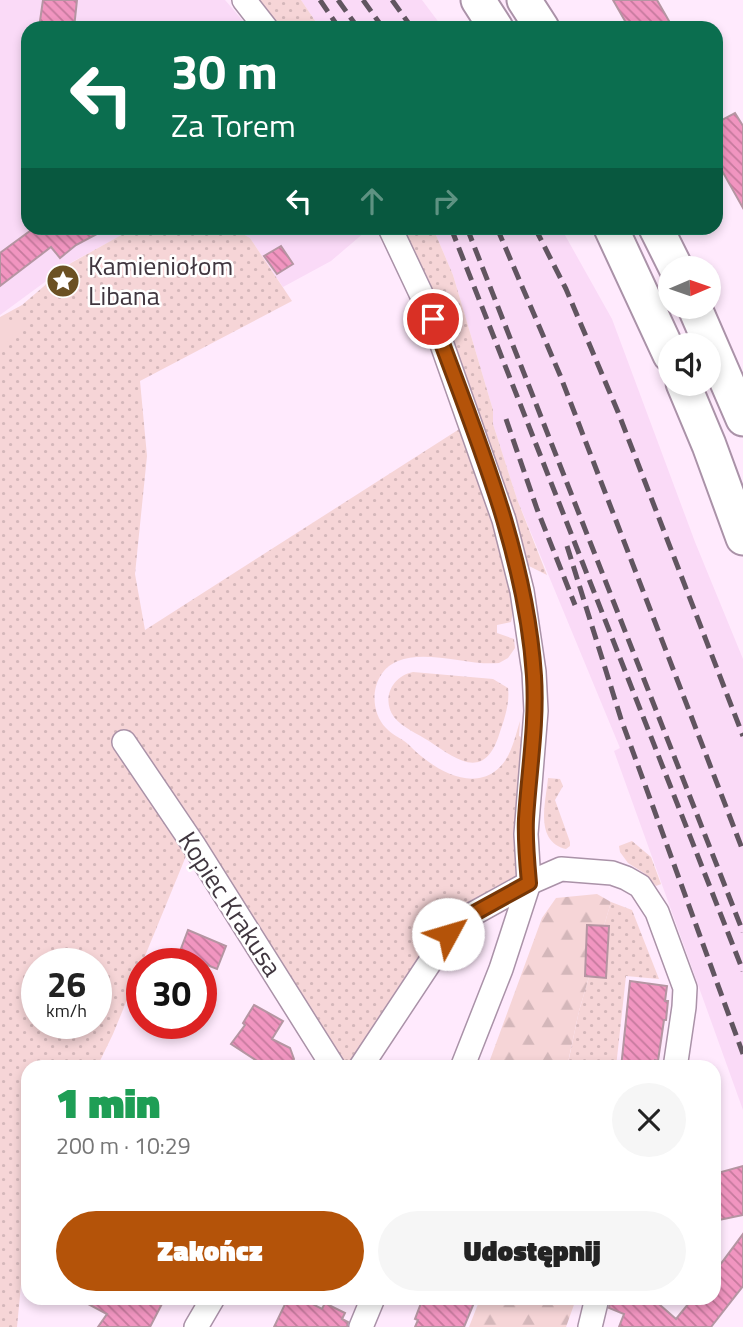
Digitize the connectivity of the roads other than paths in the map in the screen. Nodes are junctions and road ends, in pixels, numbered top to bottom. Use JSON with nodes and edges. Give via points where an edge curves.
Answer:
{"nodes":[{"id":1,"x":244,"y":0,"type":"edge"},
{"id":2,"x":478,"y":0,"type":"edge"},
{"id":3,"x":524,"y":0,"type":"edge"},
{"id":4,"x":260,"y":21,"type":"edge"},
{"id":5,"x":492,"y":21,"type":"edge"},
{"id":6,"x":538,"y":21,"type":"edge"},
{"id":7,"x":393,"y":235,"type":"edge"},
{"id":8,"x":614,"y":235,"type":"edge"},
{"id":9,"x":660,"y":235,"type":"edge"},
{"id":10,"x":670,"y":256,"type":"edge"},
{"id":11,"x":700,"y":319,"type":"edge"},
{"id":12,"x":660,"y":333,"type":"edge"},
{"id":13,"x":688,"y":396,"type":"edge"},
{"id":14,"x":743,"y":419,"type":"edge"},
{"id":15,"x":743,"y":538,"type":"edge"},
{"id":16,"x":124,"y":742,"type":"dead end"},
{"id":17,"x":529,"y":883,"type":"junction"},
{"id":18,"x":329,"y":1060,"type":"edge"},
{"id":19,"x":365,"y":1060,"type":"edge"},
{"id":20,"x":466,"y":1060,"type":"edge"},
{"id":21,"x":675,"y":1060,"type":"edge"},
{"id":22,"x":210,"y":1305,"type":"edge"},
{"id":23,"x":370,"y":1305,"type":"edge"},
{"id":24,"x":595,"y":1305,"type":"edge"},
{"id":25,"x":196,"y":1327,"type":"edge"},
{"id":26,"x":361,"y":1327,"type":"edge"},
{"id":27,"x":590,"y":1327,"type":"edge"}],
"edges":[{"from":1,"to":4,"type":"street"},
{"from":2,"to":5,"type":"main road"},
{"from":3,"to":6,"type":"main road"},
{"from":7,"to":17,"type":"street","via":[[433,319],[474,429],[522,591],[536,711],[526,816]]},
{"from":8,"to":12,"type":"main road"},
{"from":9,"to":10,"type":"main road"},
{"from":11,"to":14,"type":"main road"},
{"from":13,"to":15,"type":"main road"},
{"from":16,"to":18,"type":"street","name":"Kopiec Krakusa"},
{"from":17,"to":19,"type":"street","via":[[471,915],[448,934]]},
{"from":17,"to":20,"type":"street"},
{"from":17,"to":21,"type":"street","via":[[557,869],[575,869],[620,875],[646,892],[685,988]]},
{"from":22,"to":25,"type":"street"},
{"from":23,"to":26,"type":"street"},
{"from":24,"to":27,"type":"street"}]}
